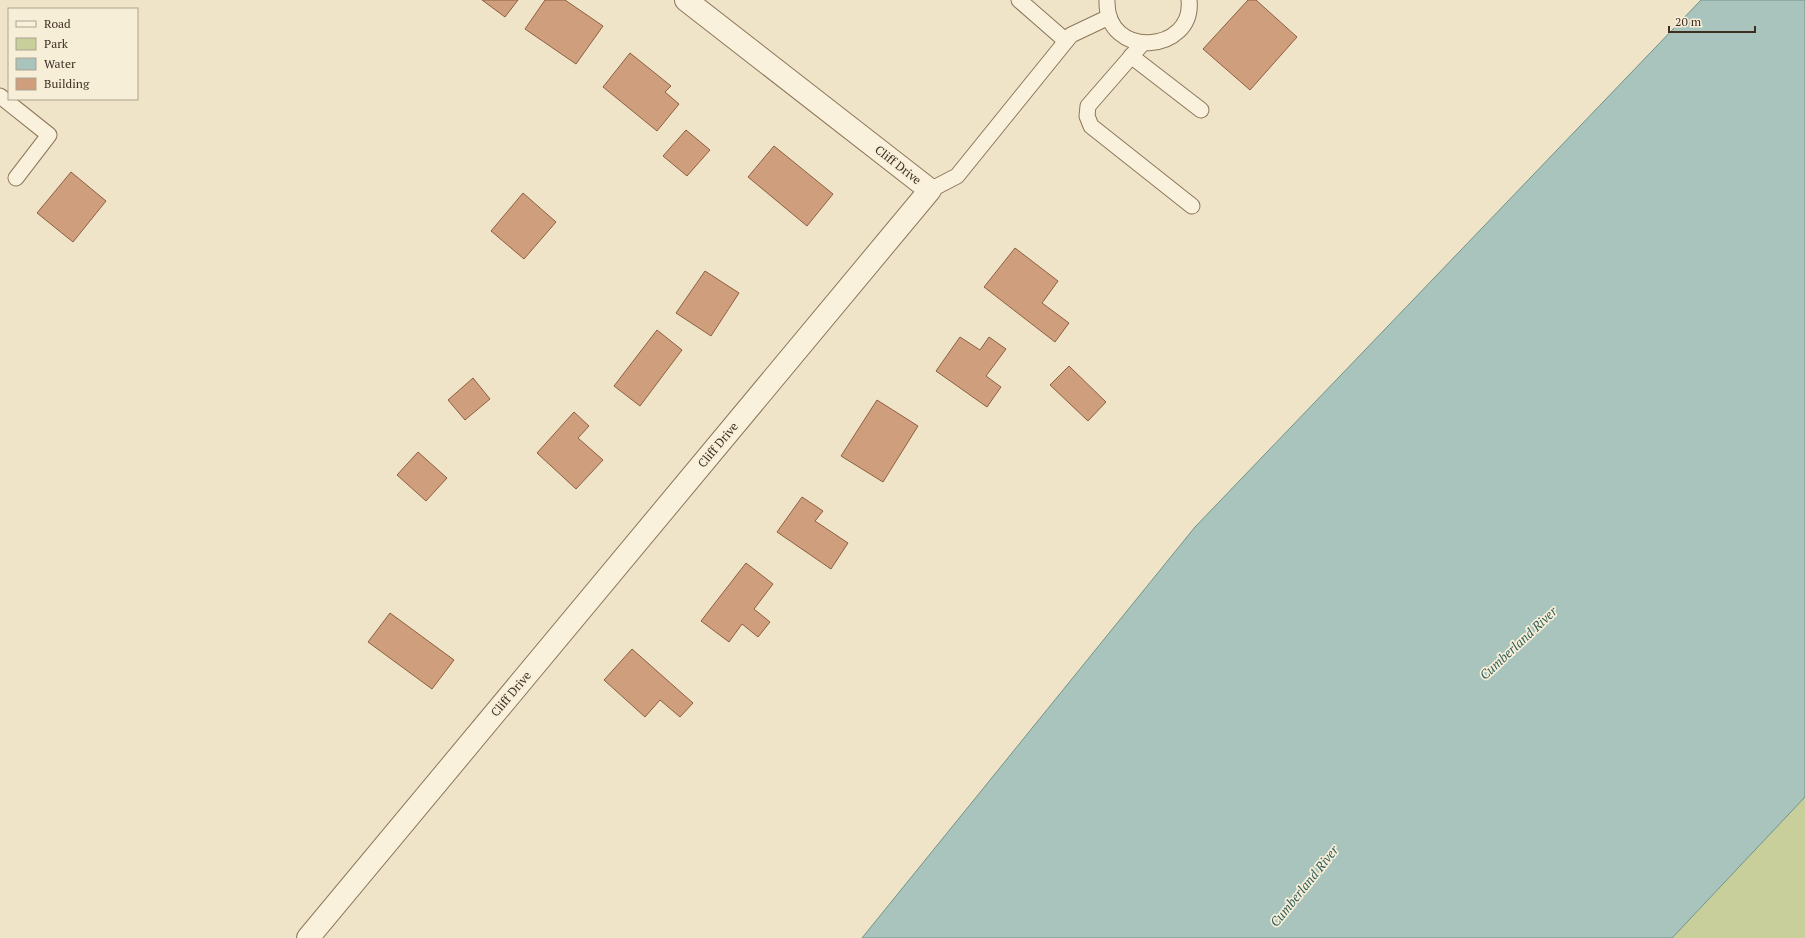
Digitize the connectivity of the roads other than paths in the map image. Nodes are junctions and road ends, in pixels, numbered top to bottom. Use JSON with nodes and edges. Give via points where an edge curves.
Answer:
{"nodes":[{"id":1,"x":686,"y":0,"type":"edge"},
{"id":2,"x":1019,"y":0,"type":"edge"},
{"id":3,"x":1107,"y":0,"type":"edge"},
{"id":4,"x":1189,"y":0,"type":"edge"},
{"id":5,"x":1109,"y":17,"type":"junction"},
{"id":6,"x":1066,"y":41,"type":"junction"},
{"id":7,"x":1142,"y":44,"type":"junction"},
{"id":8,"x":1131,"y":56,"type":"junction"},
{"id":9,"x":0,"y":96,"type":"edge"},
{"id":10,"x":1201,"y":110,"type":"dead end"},
{"id":11,"x":16,"y":178,"type":"dead end"},
{"id":12,"x":930,"y":190,"type":"junction"},
{"id":13,"x":1192,"y":206,"type":"dead end"},
{"id":14,"x":308,"y":938,"type":"edge"}],
"edges":[{"from":1,"to":12,"type":"street","name":"Cliff Drive"},
{"from":2,"to":6,"type":"lane"},
{"from":3,"to":5,"type":"lane"},
{"from":4,"to":7,"type":"lane","via":[[1187,16],[1180,29],[1169,38],[1156,43]]},
{"from":5,"to":6,"type":"lane","via":[[1071,35]]},
{"from":5,"to":7,"type":"lane","via":[[1117,30],[1128,39]]},
{"from":6,"to":12,"type":"lane","via":[[957,176]]},
{"from":7,"to":8,"type":"lane"},
{"from":8,"to":10,"type":"lane"},
{"from":8,"to":13,"type":"lane","via":[[1088,106],[1087,116],[1091,126]]},
{"from":9,"to":11,"type":"lane","via":[[49,134]]},
{"from":12,"to":14,"type":"street","name":"Cliff Drive"}]}
